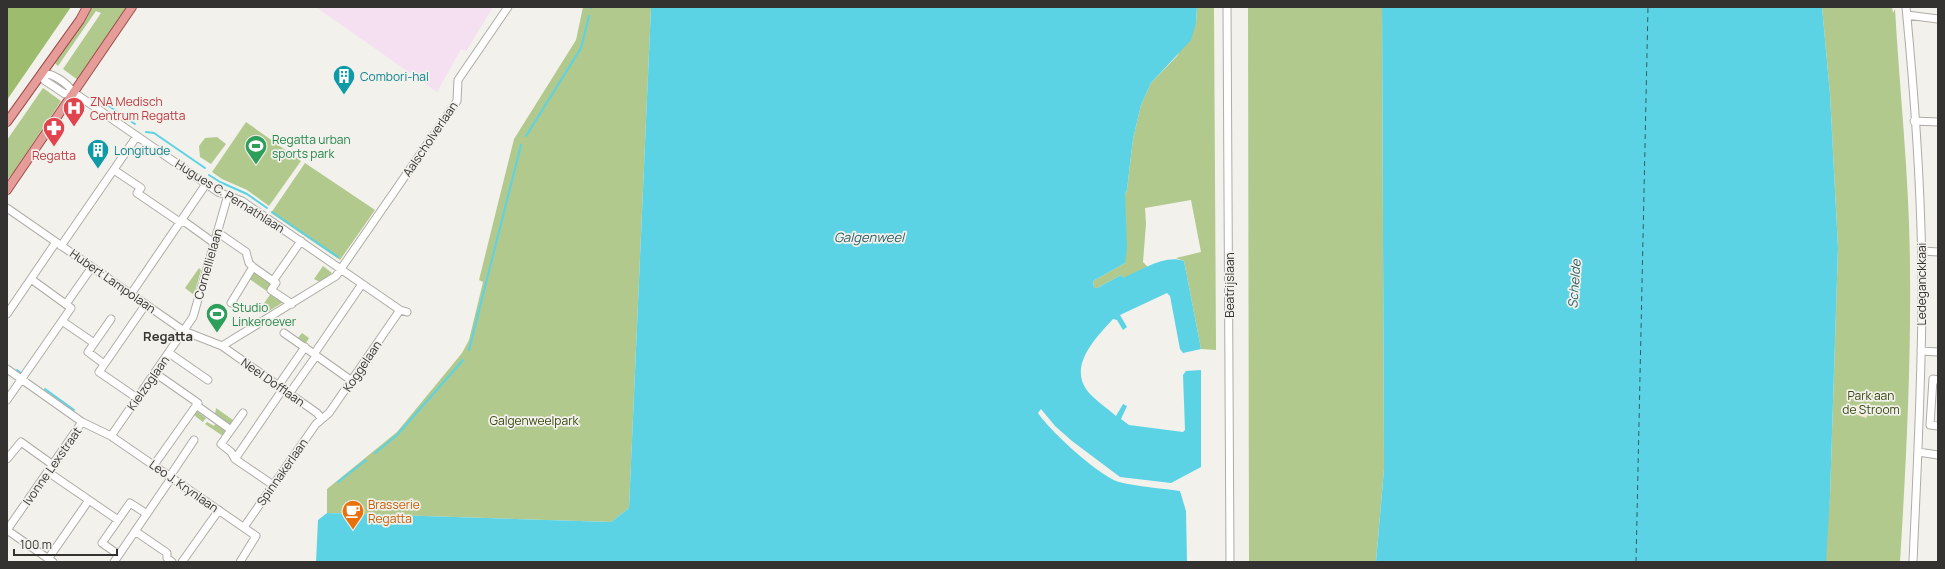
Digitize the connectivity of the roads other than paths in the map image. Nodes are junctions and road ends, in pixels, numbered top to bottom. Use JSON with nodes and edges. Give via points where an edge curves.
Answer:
{"nodes":[{"id":1,"x":87,"y":7,"type":"edge"},
{"id":2,"x":132,"y":7,"type":"edge"},
{"id":3,"x":508,"y":7,"type":"edge"},
{"id":4,"x":1228,"y":7,"type":"edge"},
{"id":5,"x":1906,"y":7,"type":"edge"},
{"id":6,"x":1907,"y":15,"type":"junction"},
{"id":7,"x":1938,"y":18,"type":"edge"},
{"id":8,"x":42,"y":73,"type":"junction"},
{"id":9,"x":73,"y":92,"type":"junction"},
{"id":10,"x":1914,"y":121,"type":"junction"},
{"id":11,"x":7,"y":122,"type":"edge"},
{"id":12,"x":1938,"y":122,"type":"edge"},
{"id":13,"x":137,"y":136,"type":"junction"},
{"id":14,"x":114,"y":170,"type":"junction"},
{"id":15,"x":206,"y":184,"type":"junction"},
{"id":16,"x":7,"y":190,"type":"edge"},
{"id":17,"x":228,"y":196,"type":"junction"},
{"id":18,"x":7,"y":208,"type":"edge"},
{"id":19,"x":181,"y":223,"type":"junction"},
{"id":20,"x":217,"y":232,"type":"junction"},
{"id":21,"x":301,"y":241,"type":"junction"},
{"id":22,"x":214,"y":243,"type":"junction"},
{"id":23,"x":59,"y":244,"type":"junction"},
{"id":24,"x":1922,"y":251,"type":"junction"},
{"id":25,"x":1938,"y":252,"type":"edge"},
{"id":26,"x":252,"y":266,"type":"junction"},
{"id":27,"x":92,"y":267,"type":"junction"},
{"id":28,"x":341,"y":269,"type":"junction"},
{"id":29,"x":31,"y":279,"type":"junction"},
{"id":30,"x":274,"y":280,"type":"junction"},
{"id":31,"x":362,"y":284,"type":"junction"},
{"id":32,"x":132,"y":294,"type":"junction"},
{"id":33,"x":230,"y":303,"type":"dead end"},
{"id":34,"x":146,"y":304,"type":"junction"},
{"id":35,"x":292,"y":304,"type":"junction"},
{"id":36,"x":68,"y":306,"type":"junction"},
{"id":37,"x":404,"y":311,"type":"joint"},
{"id":38,"x":7,"y":314,"type":"edge"},
{"id":39,"x":111,"y":319,"type":"dead end"},
{"id":40,"x":62,"y":321,"type":"junction"},
{"id":41,"x":184,"y":330,"type":"junction"},
{"id":42,"x":284,"y":333,"type":"dead end"},
{"id":43,"x":94,"y":343,"type":"junction"},
{"id":44,"x":222,"y":346,"type":"junction"},
{"id":45,"x":304,"y":348,"type":"junction"},
{"id":46,"x":1922,"y":351,"type":"junction"},
{"id":47,"x":1938,"y":352,"type":"edge"},
{"id":48,"x":169,"y":353,"type":"junction"},
{"id":49,"x":315,"y":355,"type":"junction"},
{"id":50,"x":104,"y":364,"type":"junction"},
{"id":51,"x":7,"y":369,"type":"edge"},
{"id":52,"x":155,"y":373,"type":"junction"},
{"id":53,"x":21,"y":379,"type":"junction"},
{"id":54,"x":349,"y":379,"type":"junction"},
{"id":55,"x":208,"y":380,"type":"dead end"},
{"id":56,"x":1938,"y":380,"type":"edge"},
{"id":57,"x":283,"y":390,"type":"junction"},
{"id":58,"x":137,"y":398,"type":"junction"},
{"id":59,"x":7,"y":400,"type":"edge"},
{"id":60,"x":195,"y":403,"type":"junction"},
{"id":61,"x":243,"y":413,"type":"dead end"},
{"id":62,"x":322,"y":419,"type":"junction"},
{"id":63,"x":82,"y":422,"type":"junction"},
{"id":64,"x":1938,"y":426,"type":"edge"},
{"id":65,"x":231,"y":430,"type":"junction"},
{"id":66,"x":111,"y":436,"type":"junction"},
{"id":67,"x":194,"y":440,"type":"dead end"},
{"id":68,"x":1918,"y":452,"type":"junction"},
{"id":69,"x":11,"y":453,"type":"edge"},
{"id":70,"x":1938,"y":455,"type":"edge"},
{"id":71,"x":235,"y":459,"type":"junction"},
{"id":72,"x":53,"y":465,"type":"junction"},
{"id":73,"x":154,"y":465,"type":"junction"},
{"id":74,"x":48,"y":472,"type":"junction"},
{"id":75,"x":171,"y":477,"type":"junction"},
{"id":76,"x":273,"y":485,"type":"junction"},
{"id":77,"x":89,"y":500,"type":"junction"},
{"id":78,"x":219,"y":510,"type":"junction"},
{"id":79,"x":147,"y":514,"type":"junction"},
{"id":80,"x":118,"y":520,"type":"junction"},
{"id":81,"x":244,"y":527,"type":"junction"},
{"id":82,"x":7,"y":530,"type":"edge"},
{"id":83,"x":135,"y":531,"type":"junction"},
{"id":84,"x":119,"y":555,"type":"junction"},
{"id":85,"x":51,"y":560,"type":"edge"},
{"id":86,"x":114,"y":562,"type":"edge"},
{"id":87,"x":172,"y":562,"type":"edge"},
{"id":88,"x":182,"y":562,"type":"edge"},
{"id":89,"x":240,"y":562,"type":"edge"},
{"id":90,"x":1230,"y":562,"type":"edge"},
{"id":91,"x":1913,"y":562,"type":"edge"}],
"edges":[{"from":1,"to":8,"type":"main road"},
{"from":2,"to":9,"type":"main road"},
{"from":3,"to":28,"type":"street","name":"Aalscholverlaan","via":[[458,80],[457,101]]},
{"from":4,"to":90,"type":"street","name":"Beatrijslaan"},
{"from":5,"to":6,"type":"street","name":"Ledeganckkaai"},
{"from":6,"to":7,"type":"street"},
{"from":6,"to":10,"type":"street","name":"Ledeganckkaai"},
{"from":8,"to":9,"type":"street","via":[[44,80],[65,94]]},
{"from":8,"to":11,"type":"main road"},
{"from":9,"to":13,"type":"street","name":"Hugues C. Pernathlaan"},
{"from":9,"to":16,"type":"main road"},
{"from":10,"to":12,"type":"street"},
{"from":10,"to":24,"type":"street","name":"Ledeganckkaai"},
{"from":13,"to":14,"type":"street"},
{"from":13,"to":15,"type":"street","name":"Hugues C. Pernathlaan"},
{"from":14,"to":19,"type":"street","via":[[141,188],[137,193]]},
{"from":14,"to":23,"type":"street"},
{"from":15,"to":17,"type":"street","name":"Hugues C. Pernathlaan"},
{"from":15,"to":19,"type":"street"},
{"from":17,"to":20,"type":"street","name":"Cornellielaan"},
{"from":17,"to":21,"type":"street","name":"Hugues C. Pernathlaan","via":[[242,201]]},
{"from":18,"to":23,"type":"street","name":"Hubert Lampolaan"},
{"from":19,"to":22,"type":"street","via":[[185,222]]},
{"from":19,"to":32,"type":"street"},
{"from":20,"to":22,"type":"street","name":"Cornellielaan"},
{"from":20,"to":26,"type":"street","via":[[246,252]]},
{"from":21,"to":28,"type":"street","name":"Hugues C. Pernathlaan"},
{"from":21,"to":30,"type":"street"},
{"from":22,"to":41,"type":"street","name":"Cornellielaan","via":[[193,317]]},
{"from":23,"to":27,"type":"street","name":"Hubert Lampolaan"},
{"from":23,"to":29,"type":"street"},
{"from":24,"to":25,"type":"street"},
{"from":24,"to":46,"type":"street","name":"Ledeganckkaai"},
{"from":26,"to":30,"type":"street"},
{"from":26,"to":33,"type":"street"},
{"from":27,"to":32,"type":"street","name":"Hubert Lampolaan"},
{"from":27,"to":36,"type":"street"},
{"from":28,"to":31,"type":"street","name":"Hugues C. Pernathlaan"},
{"from":28,"to":35,"type":"street","name":"Aalscholverlaan","via":[[333,278]]},
{"from":29,"to":36,"type":"street"},
{"from":29,"to":38,"type":"street"},
{"from":30,"to":35,"type":"street","via":[[276,283],[271,290]]},
{"from":31,"to":37,"type":"street","name":"Hugues C. Pernathlaan"},
{"from":31,"to":49,"type":"street"},
{"from":32,"to":34,"type":"street","name":"Hubert Lampolaan"},
{"from":34,"to":41,"type":"street","name":"Hubert Lampolaan"},
{"from":34,"to":50,"type":"street"},
{"from":35,"to":44,"type":"street","name":"Aalscholverlaan"},
{"from":36,"to":40,"type":"street"},
{"from":37,"to":54,"type":"street","name":"Koggelaan"},
{"from":39,"to":43,"type":"street"},
{"from":40,"to":43,"type":"street"},
{"from":40,"to":53,"type":"street"},
{"from":41,"to":44,"type":"street","name":"Hubert Lampolaan"},
{"from":41,"to":48,"type":"street","name":"Kielzoglaan"},
{"from":42,"to":45,"type":"street"},
{"from":43,"to":50,"type":"street","via":[[88,352]]},
{"from":44,"to":57,"type":"street","name":"Neel Dofflaan"},
{"from":45,"to":49,"type":"street"},
{"from":45,"to":57,"type":"street","via":[[284,376]]},
{"from":46,"to":47,"type":"street"},
{"from":46,"to":68,"type":"street","name":"Ledeganckkaai"},
{"from":48,"to":52,"type":"street","name":"Kielzoglaan"},
{"from":48,"to":55,"type":"street"},
{"from":49,"to":54,"type":"street"},
{"from":49,"to":57,"type":"street","via":[[296,384]]},
{"from":50,"to":58,"type":"street","via":[[99,372]]},
{"from":51,"to":53,"type":"street","name":"Leo J. Krynlaan"},
{"from":52,"to":58,"type":"street","name":"Kielzoglaan"},
{"from":52,"to":60,"type":"street"},
{"from":53,"to":59,"type":"street"},
{"from":53,"to":63,"type":"street","name":"Leo J. Krynlaan"},
{"from":54,"to":62,"type":"street","name":"Koggelaan","via":[[329,413]]},
{"from":56,"to":64,"type":"street","via":[[1933,379],[1930,425]]},
{"from":57,"to":62,"type":"street","name":"Neel Dofflaan"},
{"from":57,"to":71,"type":"street"},
{"from":58,"to":66,"type":"street","name":"Kielzoglaan"},
{"from":60,"to":65,"type":"street"},
{"from":60,"to":73,"type":"street"},
{"from":61,"to":65,"type":"street"},
{"from":62,"to":76,"type":"street","name":"Spinnakerlaan"},
{"from":63,"to":66,"type":"street","name":"Leo J. Krynlaan"},
{"from":63,"to":72,"type":"street","name":"Ivonne Lexstraat"},
{"from":65,"to":71,"type":"street","via":[[220,444],[231,452]]},
{"from":66,"to":73,"type":"street","name":"Leo J. Krynlaan"},
{"from":67,"to":75,"type":"street"},
{"from":68,"to":70,"type":"street"},
{"from":68,"to":91,"type":"street","name":"Ledeganckkaai"},
{"from":69,"to":72,"type":"street","via":[[21,442]]},
{"from":71,"to":76,"type":"street"},
{"from":72,"to":74,"type":"street","name":"Ivonne Lexstraat"},
{"from":73,"to":75,"type":"street","name":"Leo J. Krynlaan"},
{"from":74,"to":77,"type":"street"},
{"from":74,"to":82,"type":"street","name":"Ivonne Lexstraat"},
{"from":75,"to":78,"type":"street","name":"Leo J. Krynlaan"},
{"from":75,"to":79,"type":"street"},
{"from":76,"to":81,"type":"street","name":"Spinnakerlaan"},
{"from":77,"to":80,"type":"street"},
{"from":77,"to":85,"type":"street"},
{"from":78,"to":81,"type":"street","name":"Leo J. Krynlaan"},
{"from":78,"to":88,"type":"street"},
{"from":79,"to":80,"type":"street","via":[[130,503]]},
{"from":79,"to":83,"type":"street"},
{"from":80,"to":84,"type":"street","via":[[102,543]]},
{"from":81,"to":89,"type":"street","name":"Leo J. Krynlaan","via":[[256,536]]},
{"from":82,"to":85,"type":"street"},
{"from":83,"to":84,"type":"street"},
{"from":83,"to":87,"type":"street","via":[[167,553],[166,558]]},
{"from":84,"to":86,"type":"street"}]}
